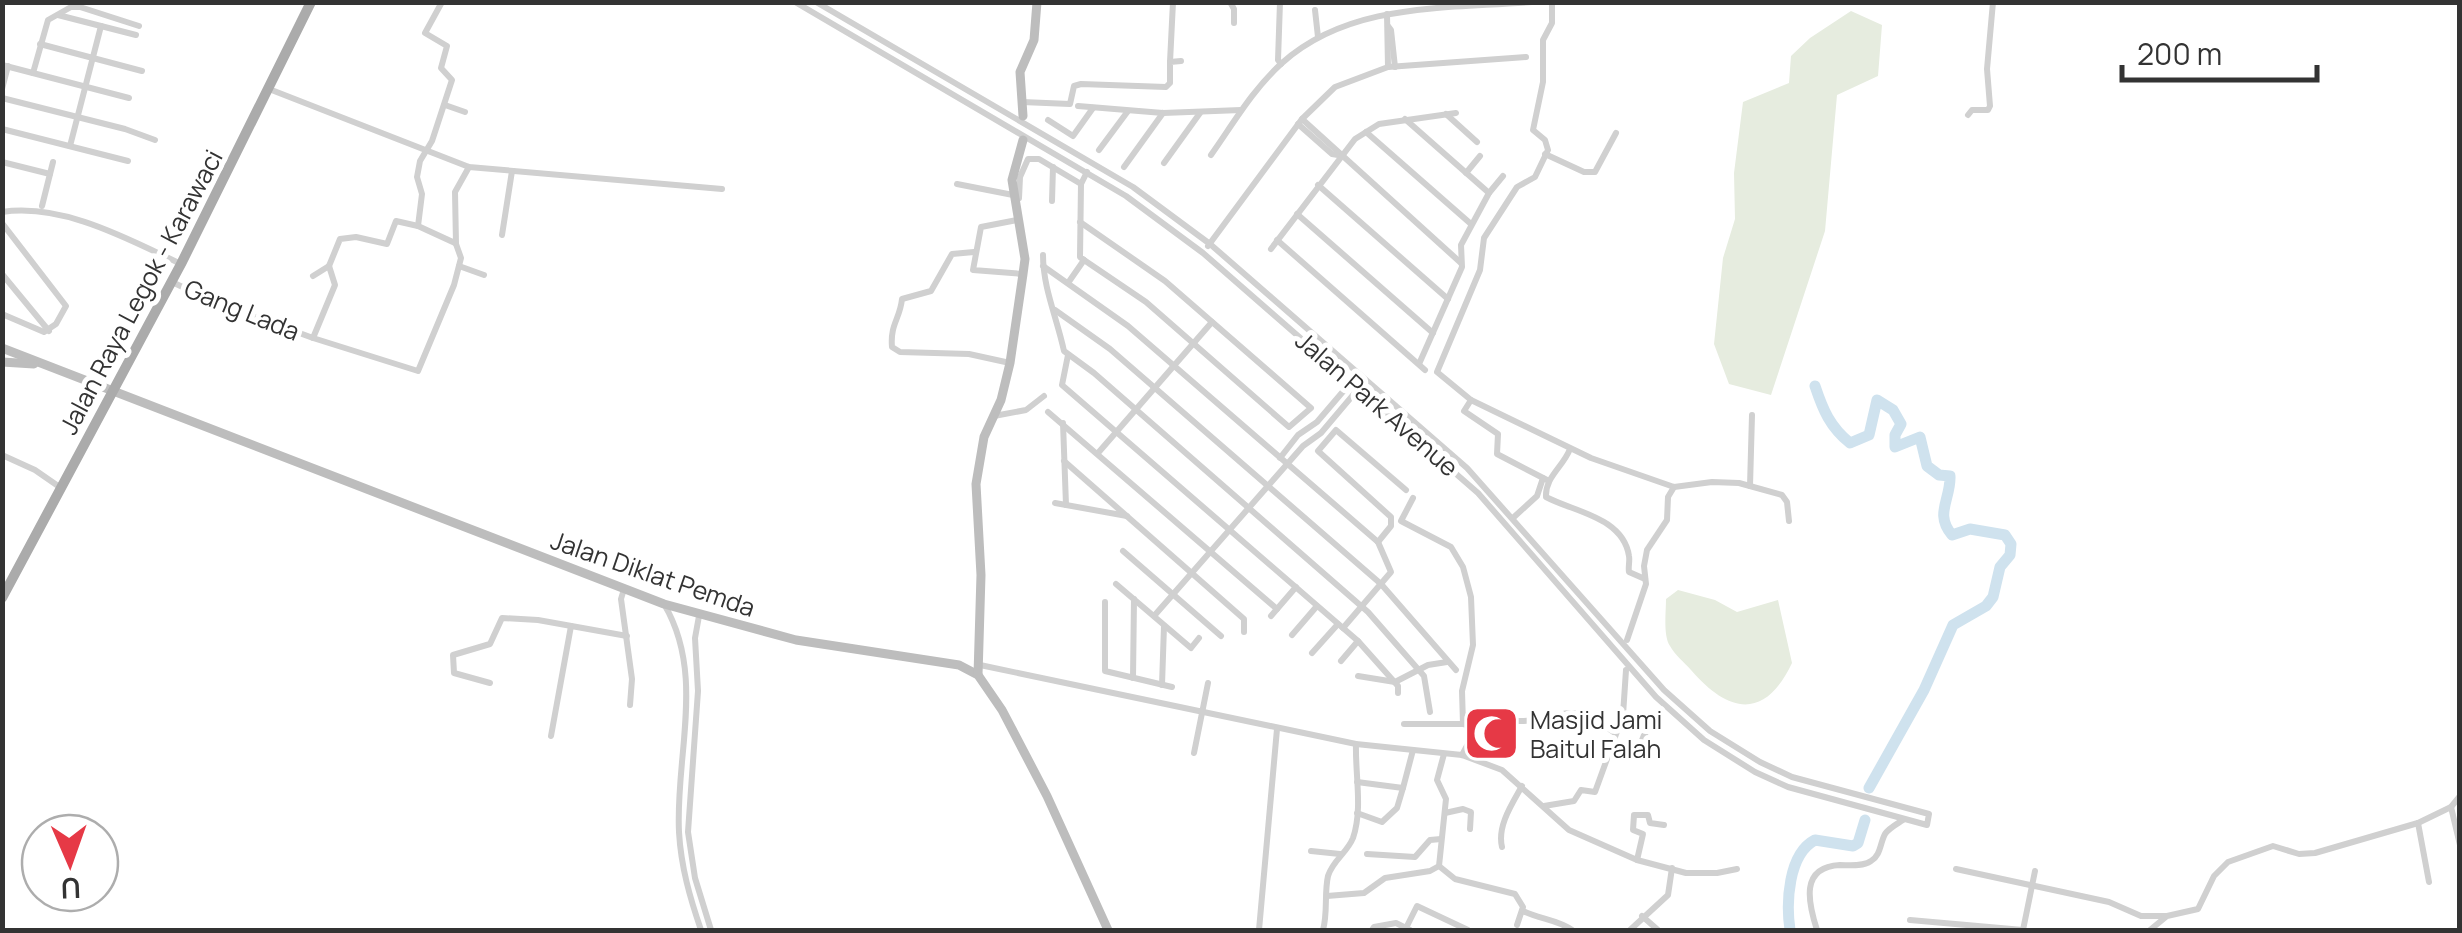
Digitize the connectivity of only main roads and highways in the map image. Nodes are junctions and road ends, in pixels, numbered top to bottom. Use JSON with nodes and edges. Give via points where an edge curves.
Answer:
{"nodes":[{"id":1,"x":311,"y":2,"type":"edge"},
{"id":2,"x":2,"y":598,"type":"edge"}],
"edges":[{"from":1,"to":2,"type":"main road","name":"Jalan Raya Legok - Karawaci","via":[[181,264]]}]}
